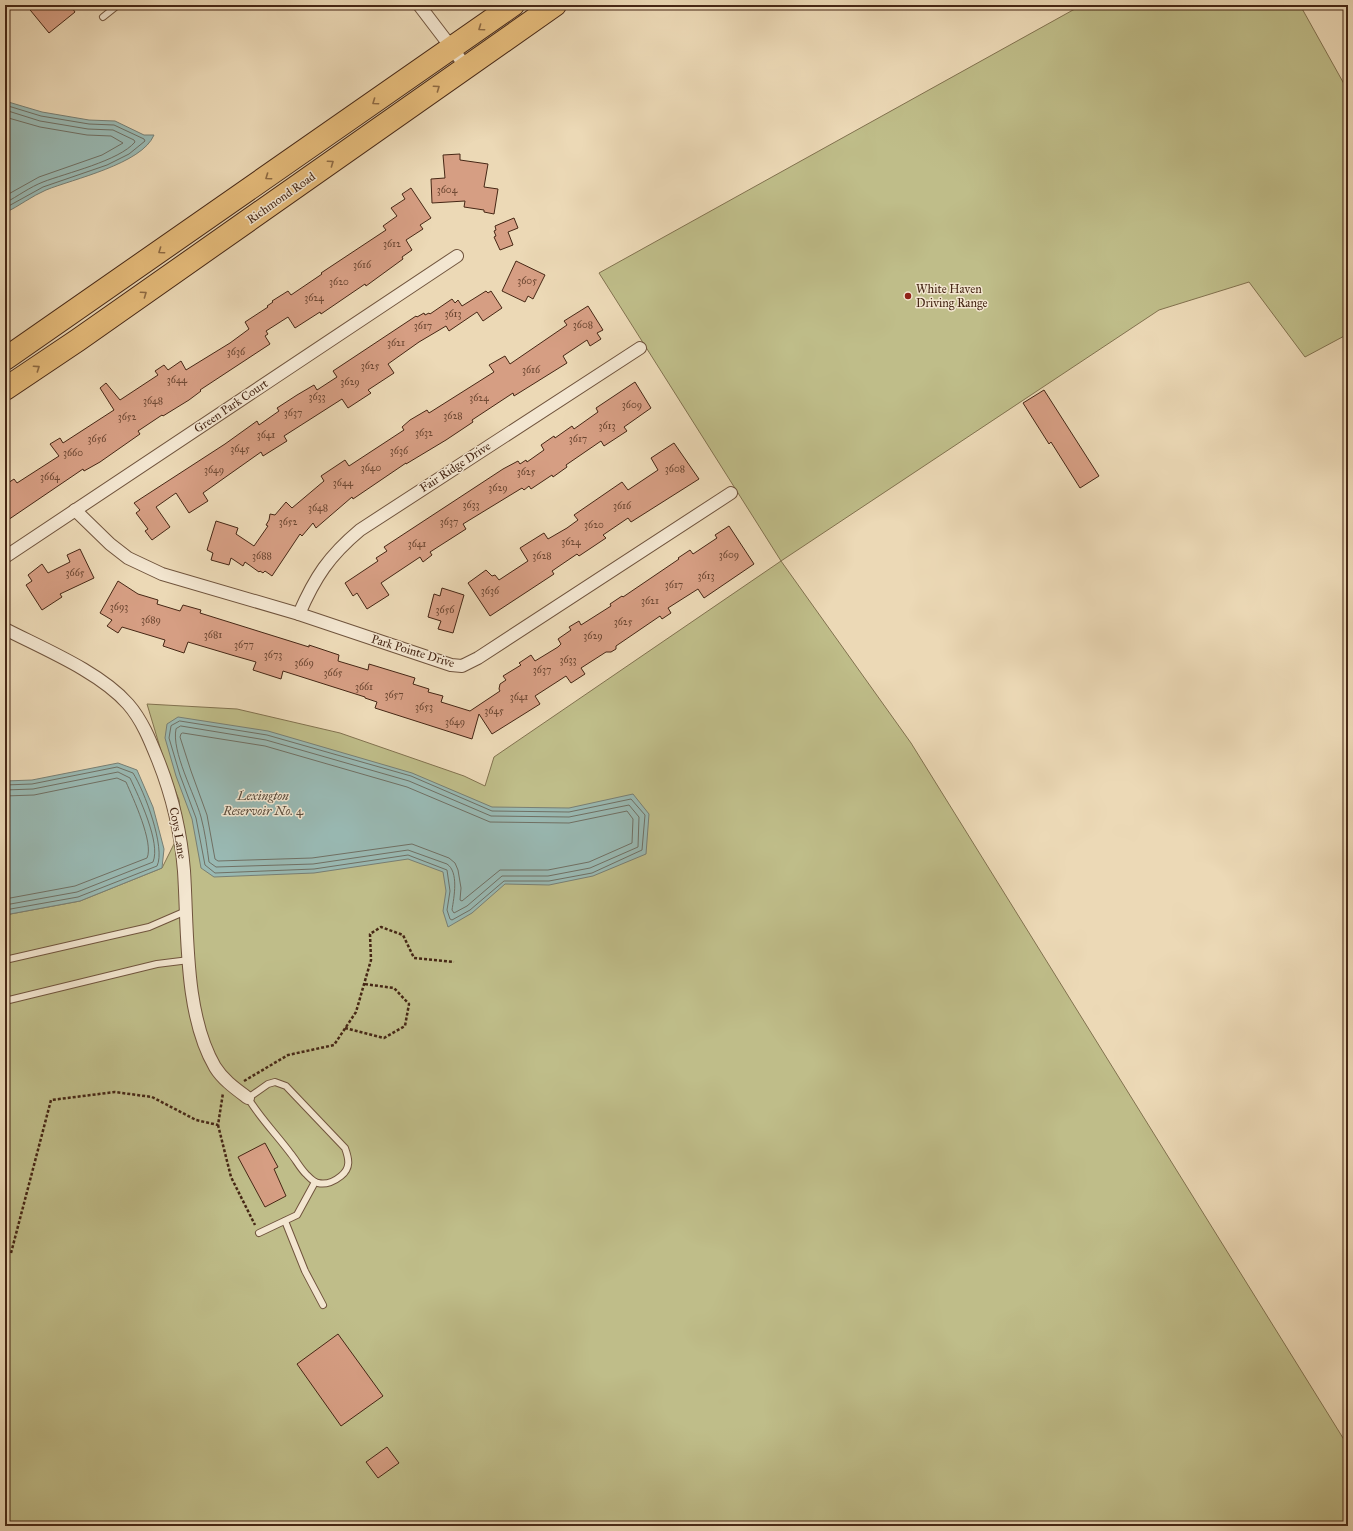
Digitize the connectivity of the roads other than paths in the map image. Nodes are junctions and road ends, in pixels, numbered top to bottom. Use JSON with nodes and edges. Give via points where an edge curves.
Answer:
{"nodes":[{"id":1,"x":118,"y":5,"type":"edge"},
{"id":2,"x":418,"y":5,"type":"edge"},
{"id":3,"x":513,"y":5,"type":"edge"},
{"id":4,"x":555,"y":5,"type":"edge"},
{"id":5,"x":103,"y":17,"type":"dead end"},
{"id":6,"x":452,"y":48,"type":"junction"},
{"id":7,"x":466,"y":68,"type":"junction"},
{"id":8,"x":457,"y":256,"type":"dead end"},
{"id":9,"x":640,"y":348,"type":"dead end"},
{"id":10,"x":5,"y":359,"type":"edge"},
{"id":11,"x":5,"y":390,"type":"edge"},
{"id":12,"x":731,"y":493,"type":"dead end"},
{"id":13,"x":75,"y":510,"type":"junction"},
{"id":14,"x":5,"y":557,"type":"edge"},
{"id":15,"x":299,"y":614,"type":"junction"},
{"id":16,"x":5,"y":629,"type":"edge"},
{"id":17,"x":186,"y":910,"type":"junction"},
{"id":18,"x":5,"y":960,"type":"edge"},
{"id":19,"x":190,"y":960,"type":"junction"},
{"id":20,"x":5,"y":1001,"type":"edge"},
{"id":21,"x":248,"y":1098,"type":"junction"},
{"id":22,"x":315,"y":1182,"type":"junction"},
{"id":23,"x":285,"y":1221,"type":"junction"},
{"id":24,"x":259,"y":1233,"type":"road end"},
{"id":25,"x":324,"y":1305,"type":"dead end"}],
"edges":[{"from":1,"to":5,"type":"lane"},
{"from":2,"to":6,"type":"street"},
{"from":3,"to":6,"type":"highway","name":"Richmond Road","one_way":true},
{"from":4,"to":7,"type":"highway","name":"Richmond Road"},
{"from":6,"to":7,"type":"street"},
{"from":6,"to":10,"type":"highway","name":"Richmond Road","one_way":true},
{"from":11,"to":7,"type":"highway","name":"Richmond Road","one_way":true},
{"from":8,"to":13,"type":"street","name":"Green Park Court"},
{"from":9,"to":15,"type":"street","name":"Fair Ridge Drive","via":[[360,530],[321,570]]},
{"from":12,"to":15,"type":"street","name":"Park Pointe Drive","via":[[462,666],[451,665]]},
{"from":13,"to":14,"type":"street","name":"Green Park Court"},
{"from":13,"to":15,"type":"street","name":"Park Pointe Drive","via":[[110,544],[140,564],[162,574]]},
{"from":16,"to":17,"type":"street","name":"Coys Lane","via":[[87,671],[118,693],[138,717],[160,763],[175,813],[184,870]]},
{"from":17,"to":18,"type":"lane","via":[[149,926]]},
{"from":17,"to":19,"type":"street","name":"Coys Lane"},
{"from":19,"to":20,"type":"lane","via":[[157,964]]},
{"from":19,"to":21,"type":"street","name":"Coys Lane","via":[[201,1036],[216,1068],[230,1084]]},
{"from":21,"to":22,"type":"lane","via":[[306,1174]]},
{"from":21,"to":22,"type":"lane","via":[[268,1084],[275,1082],[286,1086],[345,1148],[349,1159],[342,1176],[332,1182]]},
{"from":22,"to":23,"type":"lane","via":[[297,1215]]},
{"from":23,"to":24,"type":"lane"},
{"from":23,"to":25,"type":"lane","via":[[305,1270]]}]}
